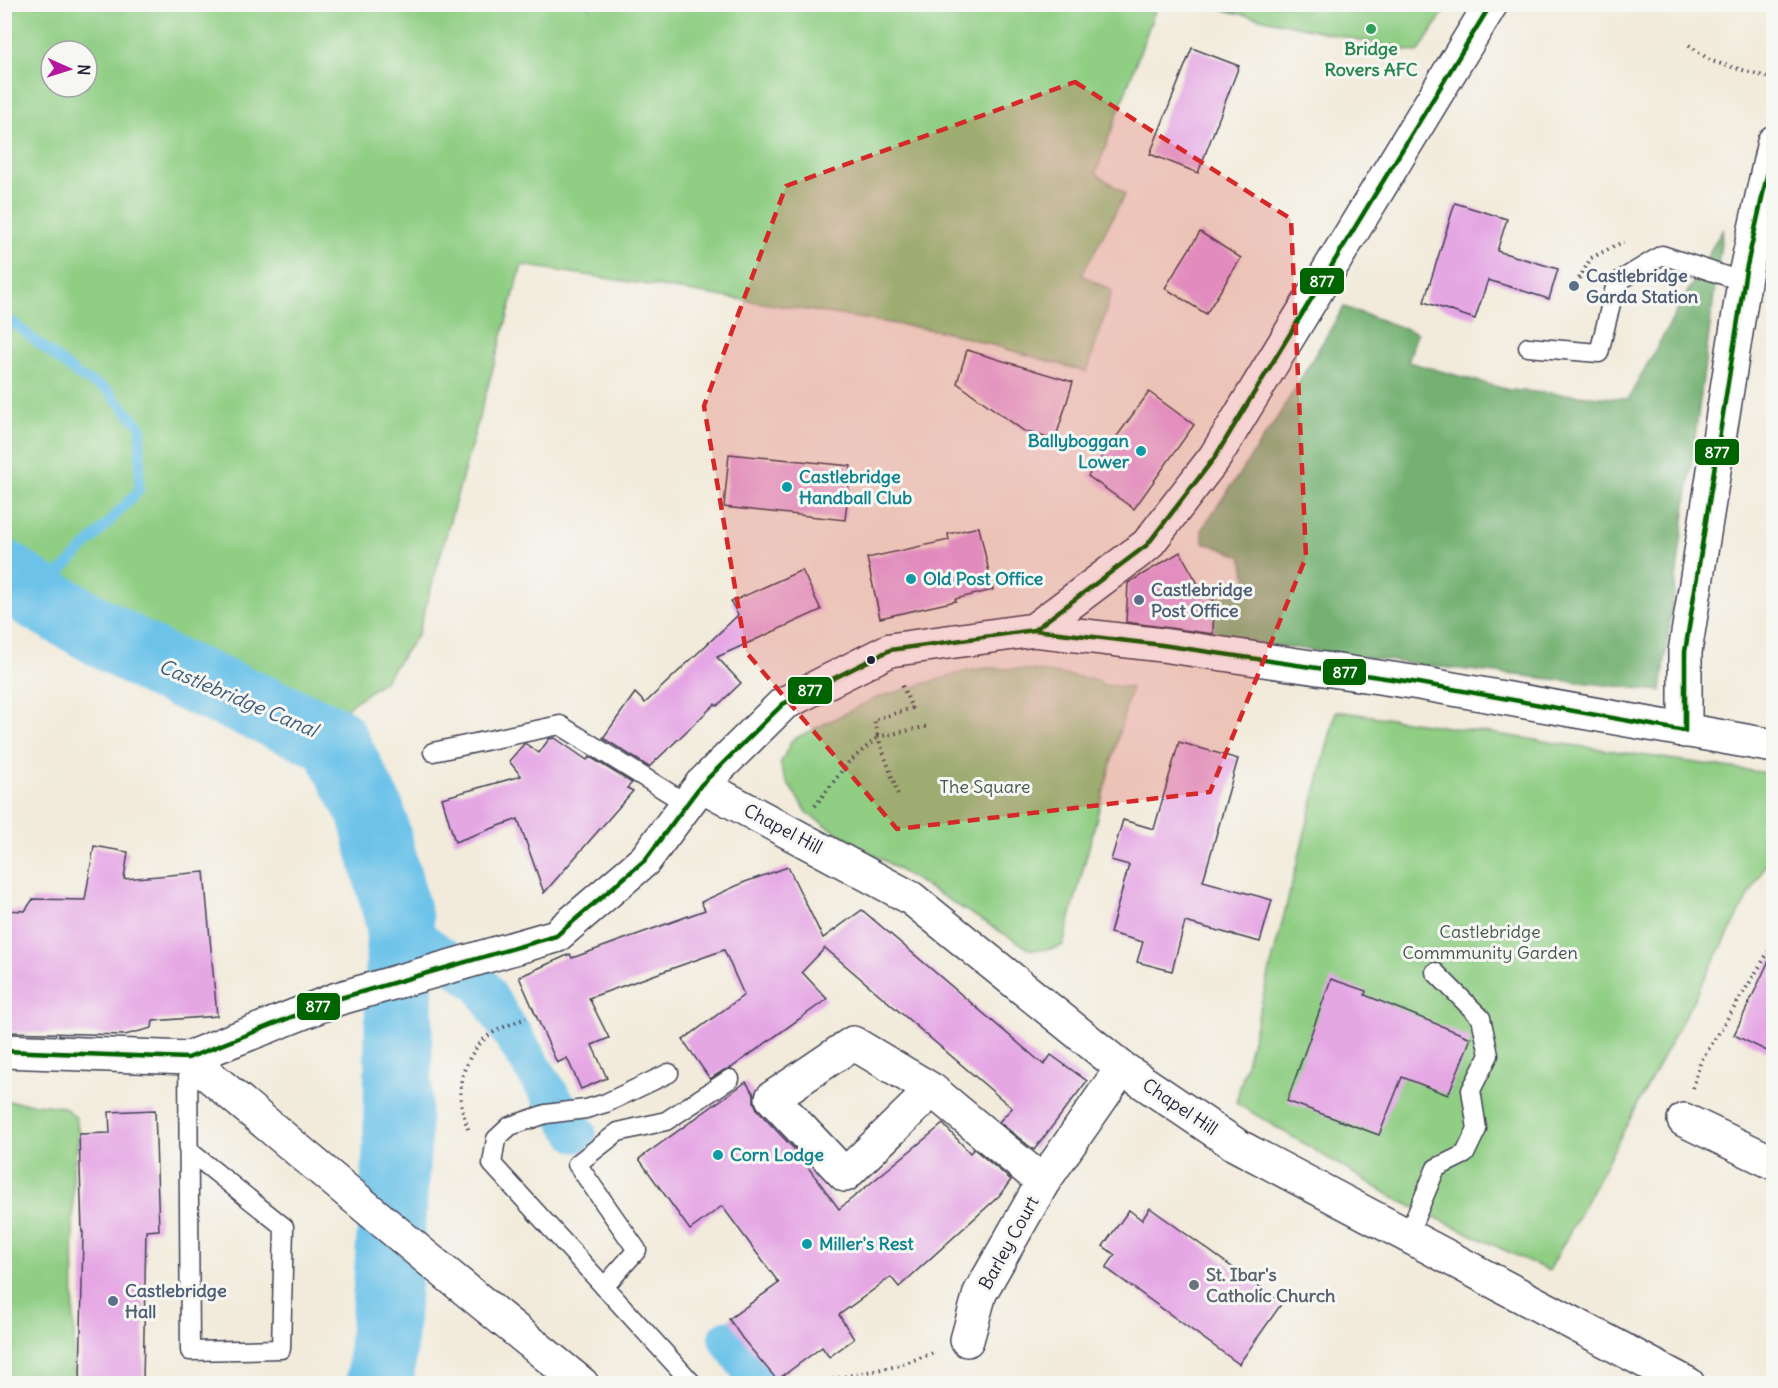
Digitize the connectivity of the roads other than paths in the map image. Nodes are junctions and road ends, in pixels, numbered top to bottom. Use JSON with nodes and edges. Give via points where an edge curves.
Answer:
{"nodes":[{"id":1,"x":1491,"y":4,"type":"edge"},
{"id":2,"x":1773,"y":142,"type":"edge"},
{"id":3,"x":1744,"y":282,"type":"junction"},
{"id":4,"x":1528,"y":346,"type":"dead end"},
{"id":5,"x":1034,"y":630,"type":"junction"},
{"id":6,"x":1685,"y":731,"type":"junction"},
{"id":7,"x":1773,"y":746,"type":"edge"},
{"id":8,"x":433,"y":752,"type":"dead end"},
{"id":9,"x":694,"y":794,"type":"junction"},
{"id":10,"x":1435,"y":972,"type":"dead end"},
{"id":11,"x":4,"y":1051,"type":"edge"},
{"id":12,"x":188,"y":1058,"type":"junction"},
{"id":13,"x":1122,"y":1068,"type":"junction"},
{"id":14,"x":669,"y":1073,"type":"dead end"},
{"id":15,"x":730,"y":1079,"type":"dead end"},
{"id":16,"x":932,"y":1090,"type":"junction"},
{"id":17,"x":1684,"y":1120,"type":"road end"},
{"id":18,"x":189,"y":1150,"type":"junction"},
{"id":19,"x":1773,"y":1163,"type":"edge"},
{"id":20,"x":1043,"y":1182,"type":"junction"},
{"id":21,"x":1408,"y":1235,"type":"junction"},
{"id":22,"x":604,"y":1287,"type":"junction"},
{"id":23,"x":967,"y":1340,"type":"road end"},
{"id":24,"x":582,"y":1383,"type":"edge"},
{"id":25,"x":693,"y":1383,"type":"edge"},
{"id":26,"x":1688,"y":1383,"type":"edge"}],
"edges":[{"from":1,"to":5,"type":"street","via":[[1215,457],[1147,545]]},
{"from":2,"to":3,"type":"street"},
{"from":3,"to":4,"type":"lane","via":[[1662,255],[1616,283],[1599,353]]},
{"from":3,"to":6,"type":"street","via":[[1685,652]]},
{"from":5,"to":6,"type":"street","via":[[1419,684]]},
{"from":5,"to":9,"type":"street","via":[[890,650],[783,704]]},
{"from":6,"to":7,"type":"street"},
{"from":8,"to":9,"type":"lane","via":[[560,725]]},
{"from":9,"to":12,"type":"street","via":[[645,860],[556,936],[337,999]]},
{"from":9,"to":13,"type":"street","name":"Chapel Hill","via":[[794,834],[911,898]]},
{"from":10,"to":21,"type":"lane","via":[[1481,1018],[1489,1055],[1471,1090],[1477,1129],[1465,1154],[1436,1168]]},
{"from":11,"to":12,"type":"street"},
{"from":12,"to":18,"type":"lane"},
{"from":12,"to":24,"type":"street"},
{"from":13,"to":20,"type":"street","name":"Barley Court"},
{"from":13,"to":21,"type":"street","name":"Chapel Hill","via":[[1236,1145]]},
{"from":14,"to":22,"type":"lane","via":[[586,1109],[558,1111],[510,1125],[496,1138],[492,1164]]},
{"from":15,"to":22,"type":"lane","via":[[666,1121],[618,1132],[577,1164],[638,1251]]},
{"from":16,"to":16,"type":"street","name":"Barley Court","via":[[853,1043],[772,1098],[845,1175]]},
{"from":16,"to":20,"type":"street","name":"Barley Court"},
{"from":17,"to":19,"type":"street"},
{"from":18,"to":18,"type":"lane","via":[[190,1352],[281,1348],[284,1227]]},
{"from":20,"to":23,"type":"street","name":"Barley Court","via":[[980,1293]]},
{"from":21,"to":26,"type":"street","name":"Chapel Hill"},
{"from":22,"to":25,"type":"lane"}]}
